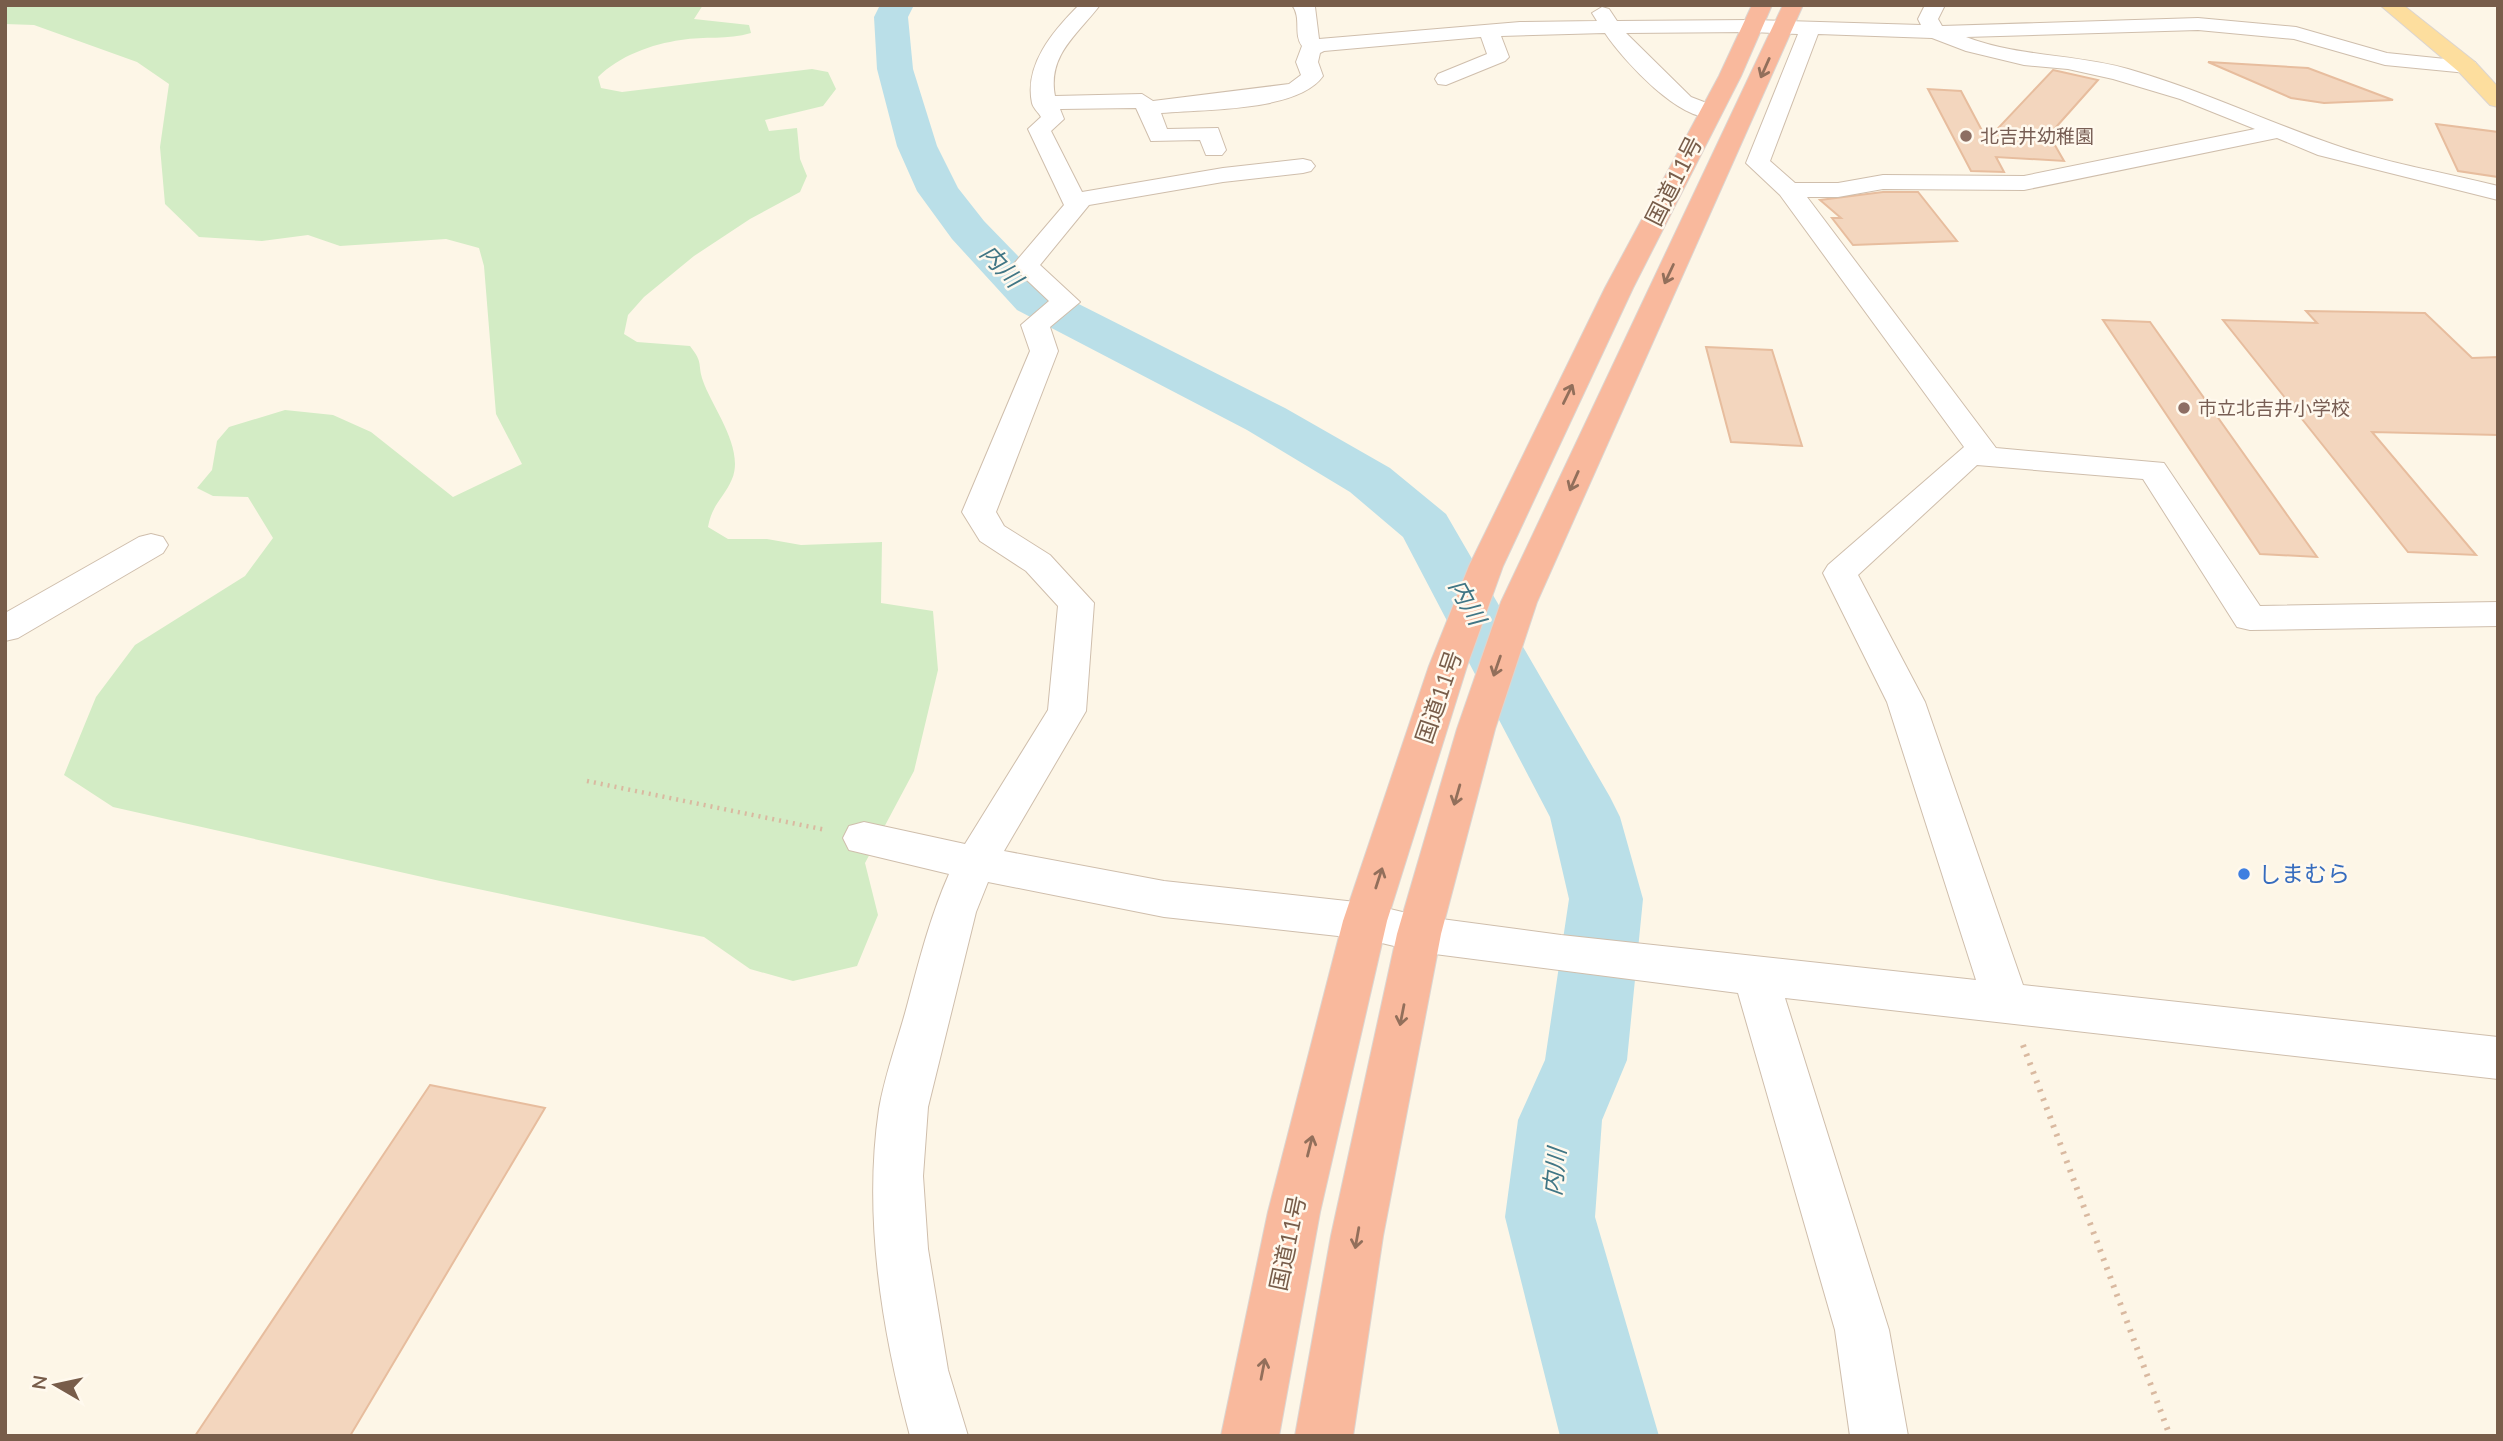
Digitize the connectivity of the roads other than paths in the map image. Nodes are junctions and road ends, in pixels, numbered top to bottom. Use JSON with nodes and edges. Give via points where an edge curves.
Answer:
{"nodes":[{"id":1,"x":1090,"y":5,"type":"edge"},
{"id":2,"x":1302,"y":5,"type":"edge"},
{"id":3,"x":1597,"y":5,"type":"edge"},
{"id":4,"x":1934,"y":5,"type":"edge"},
{"id":5,"x":2390,"y":5,"type":"edge"},
{"id":6,"x":1757,"y":16,"type":"edge"},
{"id":7,"x":1795,"y":21,"type":"edge"},
{"id":8,"x":1611,"y":27,"type":"junction"},
{"id":9,"x":1489,"y":31,"type":"junction"},
{"id":10,"x":1935,"y":32,"type":"junction"},
{"id":11,"x":1316,"y":47,"type":"junction"},
{"id":12,"x":2467,"y":67,"type":"junction"},
{"id":13,"x":1446,"y":79,"type":"dead end"},
{"id":14,"x":2498,"y":100,"type":"edge"},
{"id":15,"x":1043,"y":103,"type":"junction"},
{"id":16,"x":1147,"y":108,"type":"junction"},
{"id":17,"x":1709,"y":112,"type":"junction"},
{"id":18,"x":2276,"y":132,"type":"junction"},
{"id":19,"x":1214,"y":149,"type":"dead end"},
{"id":20,"x":1303,"y":166,"type":"dead end"},
{"id":21,"x":1789,"y":190,"type":"junction"},
{"id":22,"x":2498,"y":193,"type":"edge"},
{"id":23,"x":1076,"y":200,"type":"junction"},
{"id":24,"x":1987,"y":457,"type":"junction"},
{"id":25,"x":151,"y":545,"type":"dead end"},
{"id":26,"x":2498,"y":614,"type":"edge"},
{"id":27,"x":5,"y":629,"type":"edge"},
{"id":28,"x":864,"y":838,"type":"road end"},
{"id":29,"x":975,"y":863,"type":"junction"},
{"id":30,"x":1365,"y":921,"type":"junction"},
{"id":31,"x":1419,"y":934,"type":"junction"},
{"id":32,"x":1755,"y":974,"type":"junction"},
{"id":33,"x":2007,"y":1005,"type":"junction"},
{"id":34,"x":2498,"y":1058,"type":"edge"},
{"id":35,"x":939,"y":1436,"type":"edge"},
{"id":36,"x":1250,"y":1436,"type":"edge"},
{"id":37,"x":1324,"y":1436,"type":"edge"},
{"id":38,"x":1879,"y":1436,"type":"edge"}],
"edges":[{"from":1,"to":15,"type":"street","via":[[1064,31],[1040,74]]},
{"from":2,"to":11,"type":"street","via":[[1308,11],[1309,41]]},
{"from":3,"to":8,"type":"street"},
{"from":4,"to":10,"type":"street","via":[[1928,19]]},
{"from":5,"to":12,"type":"main road"},
{"from":6,"to":7,"type":"street"},
{"from":6,"to":8,"type":"street"},
{"from":6,"to":17,"type":"highway","name":"国道11号"},
{"from":7,"to":10,"type":"street"},
{"from":7,"to":21,"type":"street","via":[[1758,163]]},
{"from":7,"to":31,"type":"highway","name":"国道11号","one_way":true,"via":[[1519,602],[1476,729]]},
{"from":8,"to":9,"type":"street"},
{"from":8,"to":17,"type":"street","via":[[1683,102]]},
{"from":9,"to":11,"type":"street","via":[[1452,24]]},
{"from":9,"to":13,"type":"street","via":[[1499,57]]},
{"from":10,"to":12,"type":"street","via":[[2198,24],[2296,33],[2385,60]]},
{"from":10,"to":18,"type":"street","via":[[2024,59],[2117,72],[2188,94]]},
{"from":11,"to":16,"type":"street","via":[[1310,50],[1307,62],[1312,76],[1297,89]]},
{"from":12,"to":14,"type":"main road"},
{"from":15,"to":16,"type":"street","via":[[1142,100]]},
{"from":15,"to":23,"type":"street","via":[[1053,119],[1039,129]]},
{"from":16,"to":19,"type":"street","via":[[1159,136],[1210,133]]},
{"from":30,"to":17,"type":"highway","name":"国道11号","one_way":true,"via":[[1448,666],[1486,566]]},
{"from":18,"to":21,"type":"street","via":[[2024,183],[1883,182],[1838,190]]},
{"from":18,"to":22,"type":"street","via":[[2326,150]]},
{"from":20,"to":23,"type":"street"},
{"from":21,"to":24,"type":"street"},
{"from":23,"to":29,"type":"street","via":[[1077,206],[1025,266],[1066,302],[1035,325],[1044,351],[979,512],[992,533],[1038,563],[1076,603],[1067,711]]},
{"from":24,"to":26,"type":"street","via":[[2153,470],[2250,618]]},
{"from":24,"to":33,"type":"street","via":[[1969,455],[1840,573],[1906,702]]},
{"from":25,"to":27,"type":"street"},
{"from":28,"to":29,"type":"street"},
{"from":29,"to":30,"type":"street","via":[[1164,899]]},
{"from":29,"to":35,"type":"street","via":[[954,912],[923,1023],[904,1107],[898,1176],[902,1249],[920,1370]]},
{"from":30,"to":31,"type":"street"},
{"from":36,"to":30,"type":"highway","name":"国道11号","one_way":true,"via":[[1294,1212]]},
{"from":31,"to":32,"type":"street"},
{"from":31,"to":37,"type":"highway","name":"国道11号","one_way":true,"via":[[1357,1236]]},
{"from":32,"to":33,"type":"street"},
{"from":32,"to":38,"type":"street","via":[[1862,1330]]},
{"from":33,"to":34,"type":"street"}]}
